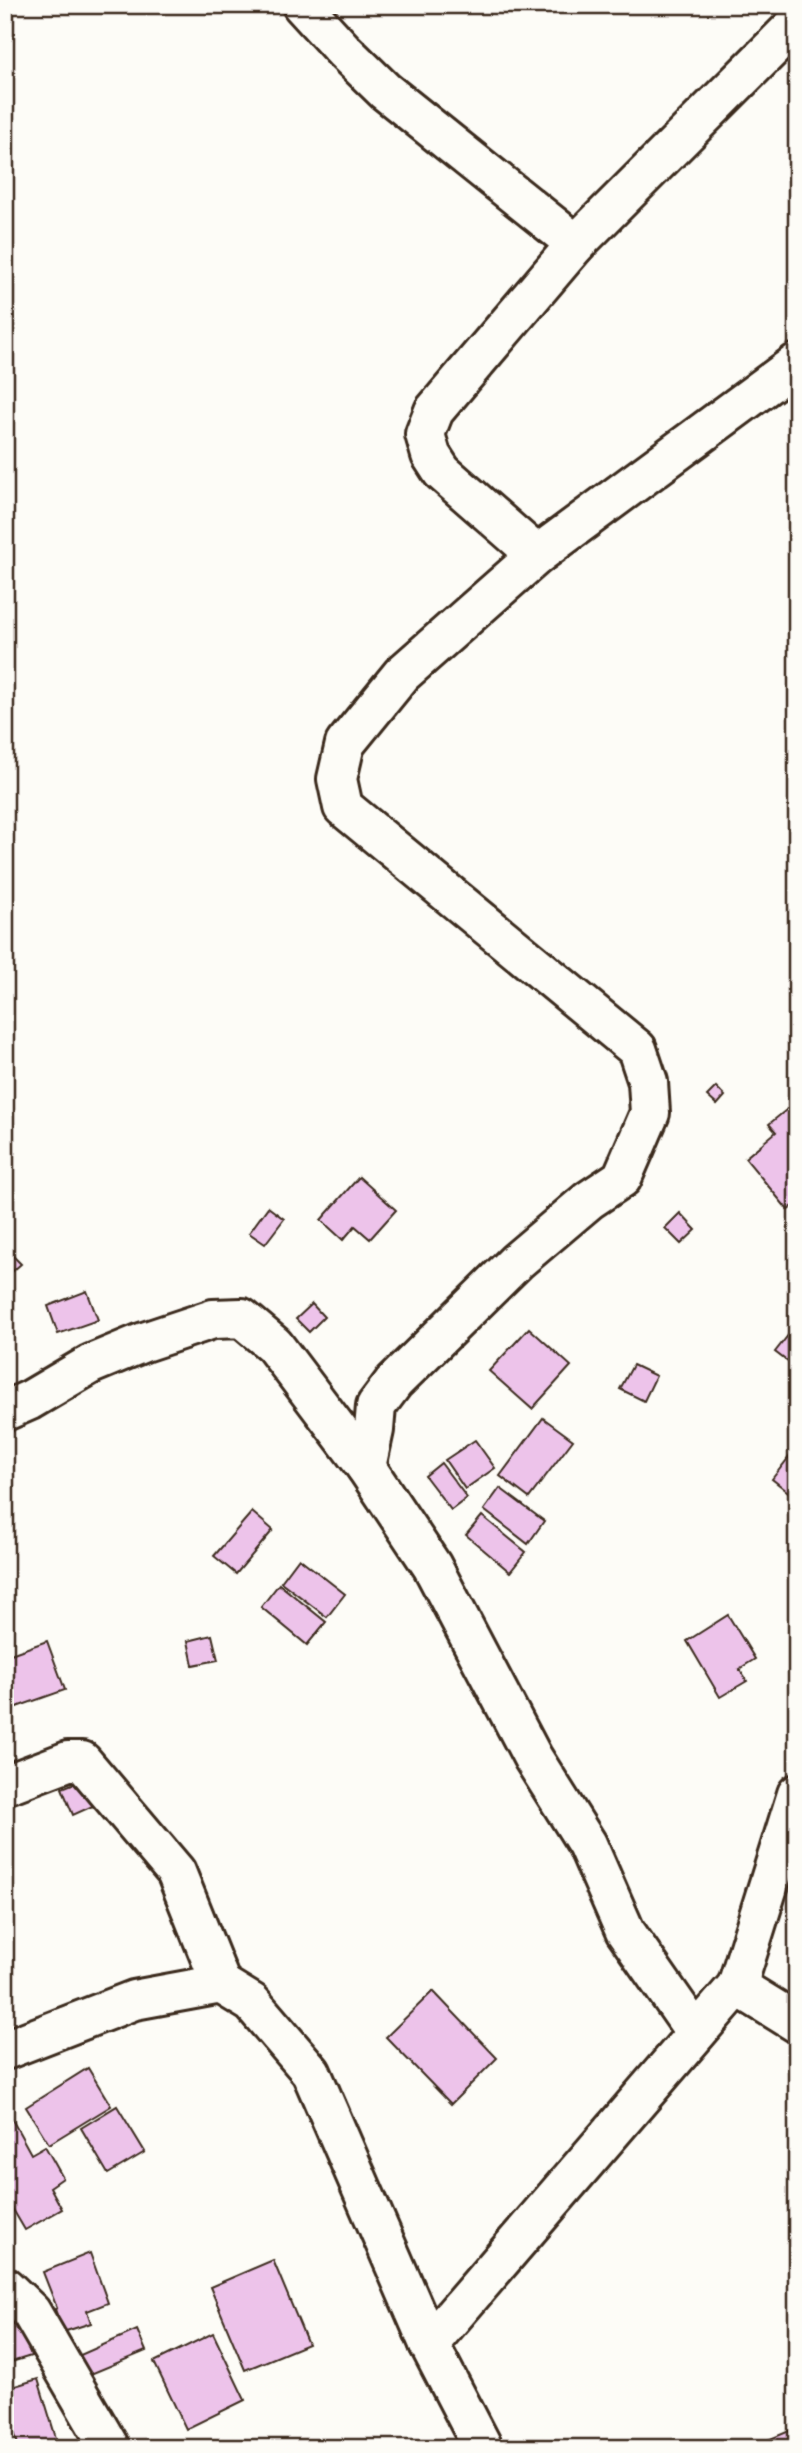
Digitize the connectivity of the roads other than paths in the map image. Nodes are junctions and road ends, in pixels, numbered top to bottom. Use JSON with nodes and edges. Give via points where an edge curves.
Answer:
{"nodes":[{"id":1,"x":302,"y":5,"type":"edge"},
{"id":2,"x":797,"y":23,"type":"edge"},
{"id":3,"x":576,"y":244,"type":"junction"},
{"id":4,"x":796,"y":364,"type":"edge"},
{"id":5,"x":537,"y":555,"type":"junction"},
{"id":6,"x":5,"y":1412,"type":"edge"},
{"id":7,"x":366,"y":1467,"type":"junction"},
{"id":8,"x":5,"y":1785,"type":"edge"},
{"id":9,"x":797,"y":1794,"type":"edge"},
{"id":10,"x":221,"y":1984,"type":"junction"},
{"id":11,"x":737,"y":1986,"type":"junction"},
{"id":12,"x":797,"y":2023,"type":"edge"},
{"id":13,"x":696,"y":2034,"type":"junction"},
{"id":14,"x":5,"y":2050,"type":"edge"},
{"id":15,"x":5,"y":2287,"type":"edge"},
{"id":16,"x":429,"y":2344,"type":"junction"},
{"id":17,"x":110,"y":2448,"type":"edge"},
{"id":18,"x":483,"y":2448,"type":"edge"}],
"edges":[{"from":1,"to":3,"type":"street","via":[[385,91]]},
{"from":2,"to":3,"type":"street"},
{"from":3,"to":5,"type":"street","via":[[434,411],[425,434],[442,472]]},
{"from":4,"to":5,"type":"street"},
{"from":5,"to":7,"type":"street","via":[[402,674],[345,744],[337,779],[343,807],[637,1049],[649,1082],[650,1113],[622,1178],[517,1261],[394,1382],[376,1406]]},
{"from":6,"to":7,"type":"street","via":[[91,1364],[134,1346],[213,1319],[242,1318],[274,1345]]},
{"from":7,"to":13,"type":"street","via":[[432,1566],[533,1758],[587,1844],[625,1931]]},
{"from":8,"to":10,"type":"street","via":[[68,1761],[82,1761],[176,1872]]},
{"from":9,"to":11,"type":"street"},
{"from":10,"to":14,"type":"street","via":[[134,2000]]},
{"from":10,"to":16,"type":"street","via":[[252,2003],[311,2072]]},
{"from":11,"to":12,"type":"street"},
{"from":11,"to":13,"type":"street"},
{"from":13,"to":16,"type":"street"},
{"from":15,"to":17,"type":"street","via":[[32,2312]]},
{"from":16,"to":18,"type":"street"}]}
